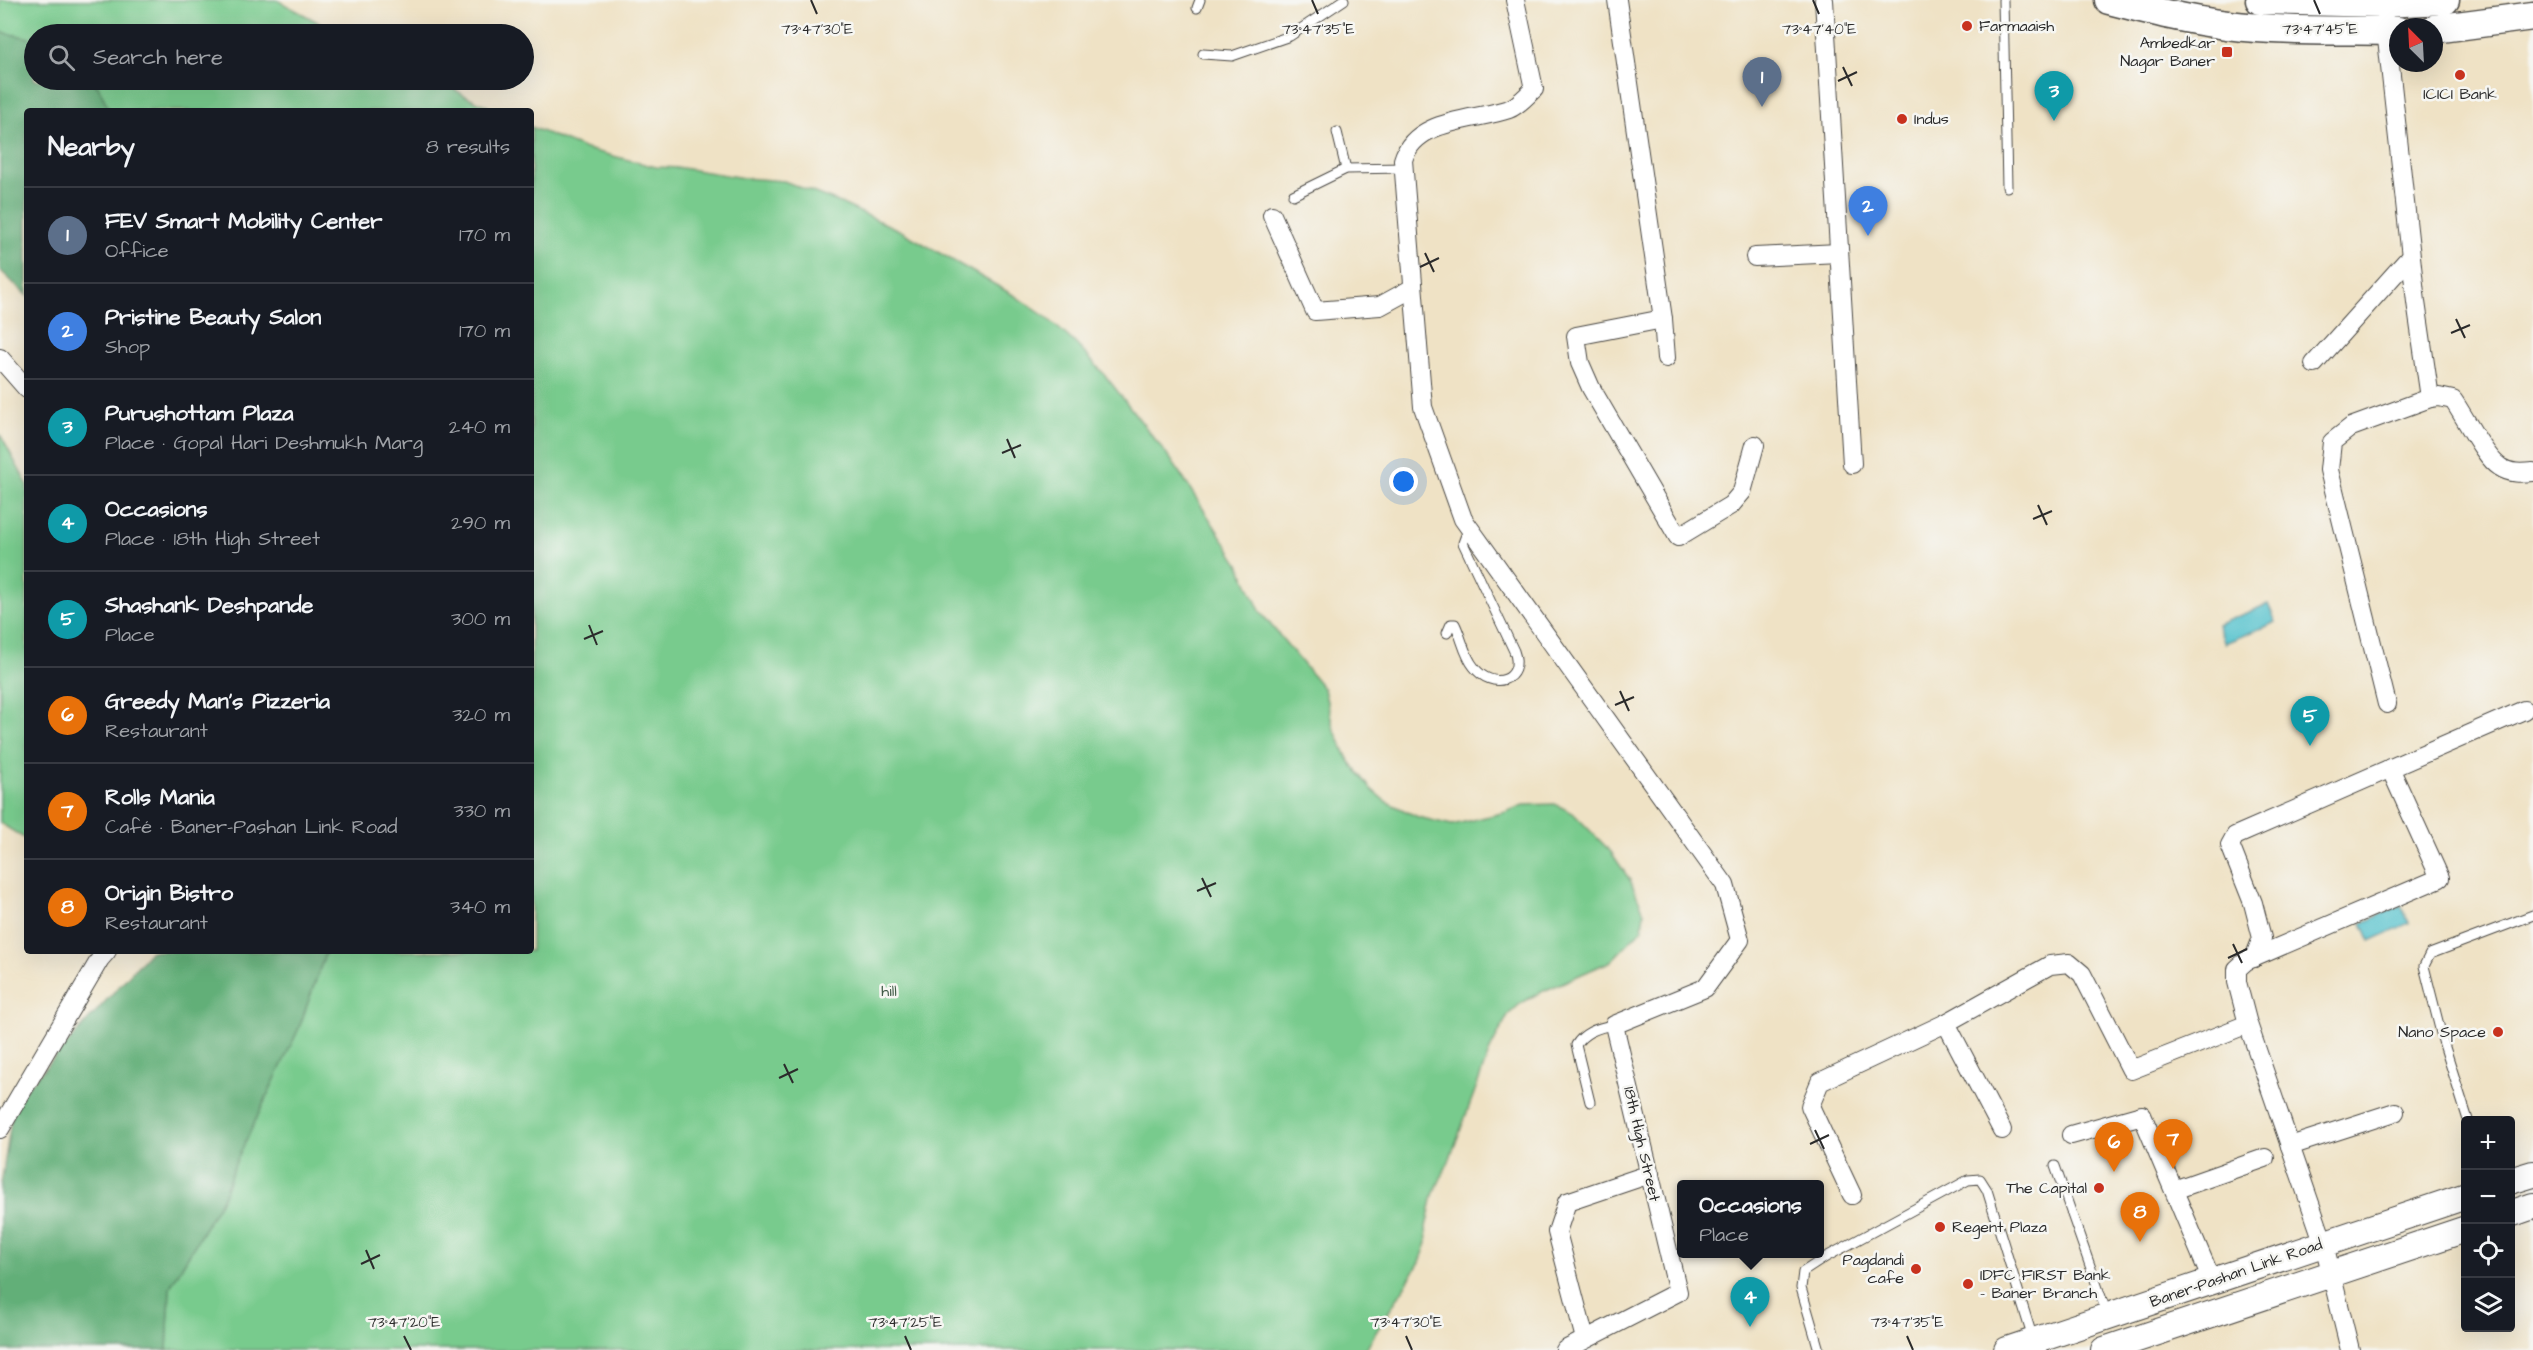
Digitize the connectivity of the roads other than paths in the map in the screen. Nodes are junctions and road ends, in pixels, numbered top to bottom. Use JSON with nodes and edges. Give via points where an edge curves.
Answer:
{"nodes":[{"id":1,"x":1344,"y":0,"type":"edge"},
{"id":2,"x":1515,"y":0,"type":"edge"},
{"id":3,"x":1617,"y":0,"type":"edge"},
{"id":4,"x":1824,"y":0,"type":"edge"},
{"id":5,"x":2003,"y":0,"type":"edge"},
{"id":6,"x":2109,"y":0,"type":"edge"},
{"id":7,"x":2260,"y":0,"type":"edge"},
{"id":8,"x":2445,"y":0,"type":"edge"},
{"id":9,"x":2309,"y":1,"type":"edge"},
{"id":10,"x":2533,"y":16,"type":"edge"},
{"id":11,"x":2399,"y":18,"type":"edge"},
{"id":12,"x":2389,"y":22,"type":"edge"},
{"id":13,"x":2443,"y":28,"type":"edge"},
{"id":14,"x":1203,"y":54,"type":"dead end"},
{"id":15,"x":2393,"y":72,"type":"edge"},
{"id":16,"x":1336,"y":132,"type":"dead end"},
{"id":17,"x":1404,"y":168,"type":"junction"},
{"id":18,"x":1346,"y":169,"type":"junction"},
{"id":19,"x":2007,"y":187,"type":"dead end"},
{"id":20,"x":1293,"y":195,"type":"dead end"},
{"id":21,"x":1272,"y":215,"type":"dead end"},
{"id":22,"x":1839,"y":253,"type":"junction"},
{"id":23,"x":1755,"y":257,"type":"dead end"},
{"id":24,"x":2410,"y":257,"type":"junction"},
{"id":25,"x":1413,"y":288,"type":"junction"},
{"id":26,"x":1663,"y":319,"type":"junction"},
{"id":27,"x":0,"y":358,"type":"edge"},
{"id":28,"x":1666,"y":358,"type":"dead end"},
{"id":29,"x":2314,"y":364,"type":"dead end"},
{"id":30,"x":24,"y":386,"type":"edge"},
{"id":31,"x":2430,"y":398,"type":"junction"},
{"id":32,"x":1755,"y":445,"type":"dead end"},
{"id":33,"x":1852,"y":464,"type":"dead end"},
{"id":34,"x":2533,"y":472,"type":"edge"},
{"id":35,"x":1472,"y":531,"type":"junction"},
{"id":36,"x":1447,"y":633,"type":"dead end"},
{"id":37,"x":2386,"y":704,"type":"dead end"},
{"id":38,"x":2524,"y":710,"type":"dead end"},
{"id":39,"x":2390,"y":768,"type":"junction"},
{"id":40,"x":2533,"y":915,"type":"edge"},
{"id":41,"x":104,"y":954,"type":"edge"},
{"id":42,"x":2254,"y":958,"type":"junction"},
{"id":43,"x":1946,"y":1023,"type":"junction"},
{"id":44,"x":2248,"y":1024,"type":"junction"},
{"id":45,"x":1614,"y":1025,"type":"junction"},
{"id":46,"x":1590,"y":1102,"type":"dead end"},
{"id":47,"x":2395,"y":1112,"type":"dead end"},
{"id":48,"x":2467,"y":1116,"type":"edge"},
{"id":49,"x":0,"y":1129,"type":"edge"},
{"id":50,"x":2002,"y":1130,"type":"dead end"},
{"id":51,"x":2071,"y":1135,"type":"dead end"},
{"id":52,"x":2290,"y":1146,"type":"junction"},
{"id":53,"x":2265,"y":1158,"type":"dead end"},
{"id":54,"x":2055,"y":1166,"type":"dead end"},
{"id":55,"x":1650,"y":1174,"type":"junction"},
{"id":56,"x":2533,"y":1174,"type":"edge"},
{"id":57,"x":2515,"y":1180,"type":"edge"},
{"id":58,"x":2174,"y":1190,"type":"junction"},
{"id":59,"x":1852,"y":1196,"type":"dead end"},
{"id":60,"x":2461,"y":1198,"type":"edge"},
{"id":61,"x":2533,"y":1206,"type":"edge"},
{"id":62,"x":2515,"y":1213,"type":"edge"},
{"id":63,"x":2461,"y":1231,"type":"edge"},
{"id":64,"x":2324,"y":1244,"type":"junction"},
{"id":65,"x":2331,"y":1274,"type":"junction"},
{"id":66,"x":2212,"y":1281,"type":"junction"},
{"id":67,"x":2108,"y":1316,"type":"junction"},
{"id":68,"x":1585,"y":1339,"type":"junction"},
{"id":69,"x":2034,"y":1341,"type":"junction"},
{"id":70,"x":1565,"y":1350,"type":"edge"},
{"id":71,"x":1819,"y":1350,"type":"edge"},
{"id":72,"x":2007,"y":1350,"type":"edge"},
{"id":73,"x":2104,"y":1350,"type":"edge"},
{"id":74,"x":2350,"y":1350,"type":"edge"}],
"edges":[{"from":1,"to":14,"type":"lane","via":[[1290,36],[1232,56]]},
{"from":2,"to":17,"type":"street","via":[[1534,89],[1511,109],[1433,127],[1406,150]]},
{"from":3,"to":26,"type":"street"},
{"from":4,"to":22,"type":"street"},
{"from":5,"to":19,"type":"lane"},
{"from":6,"to":12,"type":"main road","via":[[2228,26],[2285,30]]},
{"from":7,"to":9,"type":"main road"},
{"from":8,"to":11,"type":"main road"},
{"from":9,"to":12,"type":"main road"},
{"from":10,"to":13,"type":"main road"},
{"from":15,"to":24,"type":"street"},
{"from":16,"to":18,"type":"lane"},
{"from":17,"to":18,"type":"lane"},
{"from":17,"to":25,"type":"street"},
{"from":18,"to":20,"type":"lane"},
{"from":21,"to":25,"type":"street","via":[[1315,311],[1380,306]]},
{"from":22,"to":23,"type":"street"},
{"from":22,"to":33,"type":"street"},
{"from":24,"to":29,"type":"street"},
{"from":24,"to":31,"type":"street"},
{"from":25,"to":35,"type":"street","via":[[1423,407],[1463,519]]},
{"from":26,"to":28,"type":"street"},
{"from":26,"to":32,"type":"street","via":[[1576,336],[1580,363],[1591,388],[1678,537],[1731,505],[1742,492]]},
{"from":27,"to":30,"type":"street"},
{"from":31,"to":34,"type":"street","via":[[2453,400],[2500,467],[2518,474]]},
{"from":31,"to":37,"type":"street","via":[[2351,428],[2332,442],[2328,470]]},
{"from":35,"to":36,"type":"lane","via":[[1463,543],[1514,651],[1518,661],[1515,671],[1495,682],[1487,680],[1473,667],[1455,624]]},
{"from":35,"to":45,"type":"street","via":[[1725,885],[1740,940],[1705,988]]},
{"from":38,"to":39,"type":"street"},
{"from":39,"to":42,"type":"street","via":[[2230,841],[2262,938]]},
{"from":39,"to":42,"type":"street","via":[[2440,878]]},
{"from":40,"to":48,"type":"lane","via":[[2445,946],[2430,954],[2424,966]]},
{"from":41,"to":49,"type":"street"},
{"from":42,"to":44,"type":"street","via":[[2237,969]]},
{"from":43,"to":44,"type":"street","via":[[2050,965],[2069,963],[2082,974],[2131,1070]]},
{"from":43,"to":50,"type":"street"},
{"from":43,"to":59,"type":"street","via":[[1820,1082],[1810,1106]]},
{"from":44,"to":52,"type":"street"},
{"from":45,"to":46,"type":"lane","via":[[1582,1036],[1576,1045]]},
{"from":45,"to":55,"type":"street","name":"18th High Street"},
{"from":47,"to":52,"type":"street"},
{"from":51,"to":58,"type":"street","via":[[2142,1115]]},
{"from":52,"to":64,"type":"street"},
{"from":53,"to":58,"type":"street"},
{"from":54,"to":67,"type":"lane"},
{"from":55,"to":68,"type":"street","name":"18th High Street","via":[[1678,1292]]},
{"from":55,"to":68,"type":"street","via":[[1567,1202],[1557,1232]]},
{"from":56,"to":57,"type":"street"},
{"from":58,"to":66,"type":"street"},
{"from":60,"to":64,"type":"street","name":"Baner-Pashan Link Road"},
{"from":61,"to":62,"type":"street"},
{"from":63,"to":65,"type":"street","name":"Baner-Pashan Link Road"},
{"from":64,"to":65,"type":"street"},
{"from":64,"to":66,"type":"street","name":"Baner-Pashan Link Road"},
{"from":65,"to":73,"type":"street","name":"Baner-Pashan Link Road"},
{"from":65,"to":74,"type":"street"},
{"from":66,"to":67,"type":"street","name":"Baner-Pashan Link Road"},
{"from":67,"to":69,"type":"street","name":"Baner-Pashan Link Road"},
{"from":68,"to":70,"type":"street","name":"18th High Street"},
{"from":69,"to":71,"type":"lane","via":[[1987,1190],[1980,1179],[1968,1180],[1803,1272],[1801,1288]]},
{"from":69,"to":72,"type":"street","name":"Baner-Pashan Link Road"}]}
